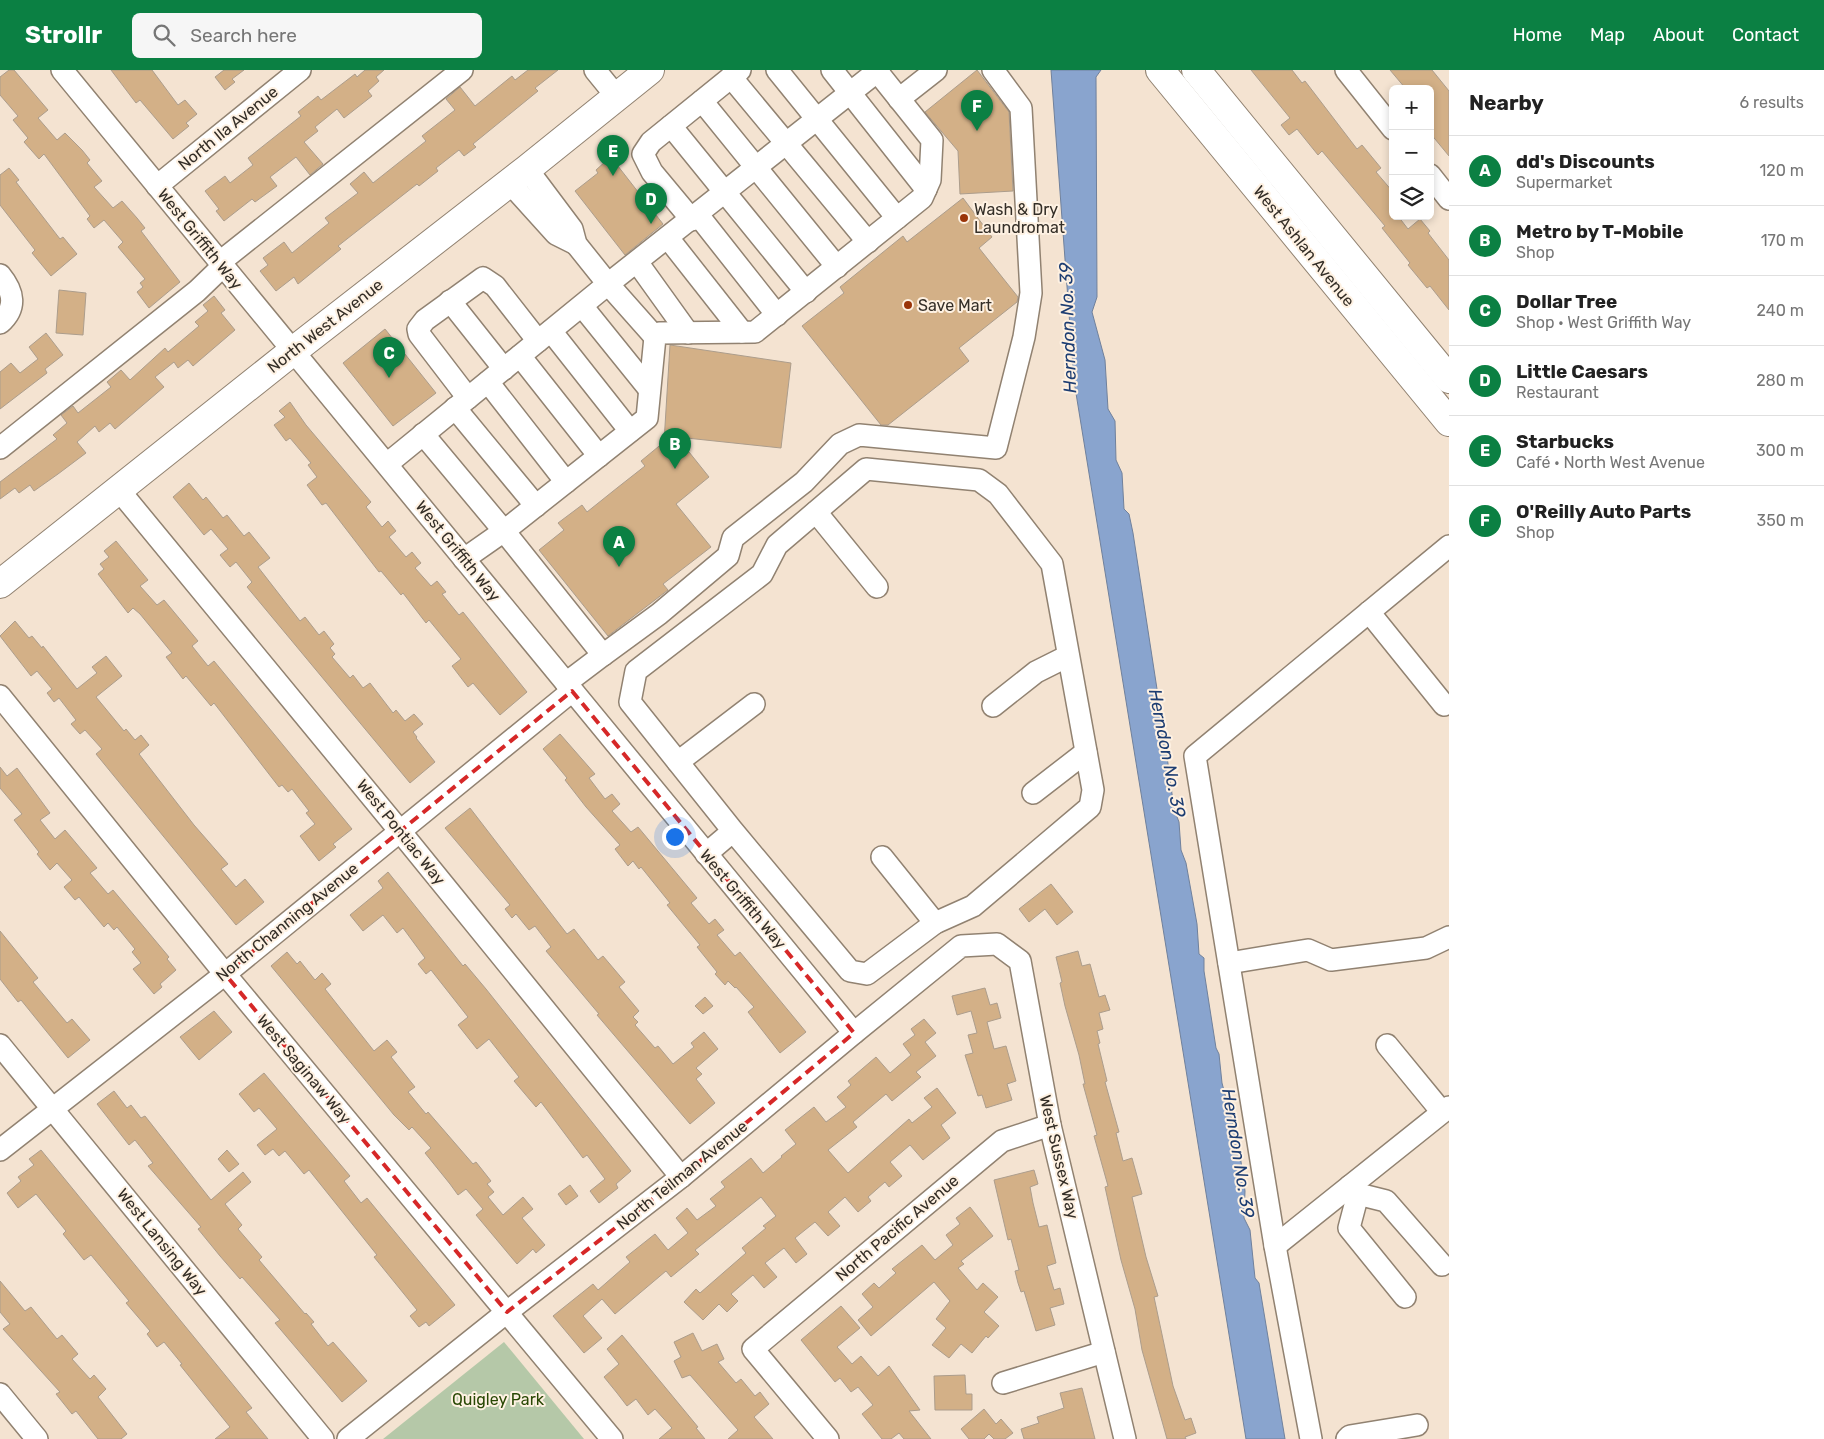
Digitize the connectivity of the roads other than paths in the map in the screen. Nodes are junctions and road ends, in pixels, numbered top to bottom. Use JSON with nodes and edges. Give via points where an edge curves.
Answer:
{"nodes":[{"id":1,"x":62,"y":70,"type":"edge"},
{"id":2,"x":300,"y":70,"type":"edge"},
{"id":3,"x":462,"y":70,"type":"edge"},
{"id":4,"x":595,"y":70,"type":"edge"},
{"id":5,"x":650,"y":70,"type":"edge"},
{"id":6,"x":777,"y":70,"type":"edge"},
{"id":7,"x":832,"y":70,"type":"edge"},
{"id":8,"x":877,"y":70,"type":"edge"},
{"id":9,"x":936,"y":70,"type":"edge"},
{"id":10,"x":993,"y":70,"type":"edge"},
{"id":11,"x":1160,"y":70,"type":"edge"},
{"id":12,"x":1177,"y":70,"type":"edge"},
{"id":13,"x":1346,"y":70,"type":"edge"},
{"id":14,"x":1205,"y":73,"type":"edge"},
{"id":15,"x":736,"y":74,"type":"edge"},
{"id":16,"x":850,"y":93,"type":"junction"},
{"id":17,"x":617,"y":97,"type":"junction"},
{"id":18,"x":899,"y":99,"type":"junction"},
{"id":19,"x":702,"y":101,"type":"junction"},
{"id":20,"x":818,"y":119,"type":"junction"},
{"id":21,"x":1389,"y":124,"type":"edge"},
{"id":22,"x":670,"y":126,"type":"junction"},
{"id":23,"x":787,"y":144,"type":"junction"},
{"id":24,"x":757,"y":168,"type":"junction"},
{"id":25,"x":1240,"y":168,"type":"junction"},
{"id":26,"x":518,"y":176,"type":"junction"},
{"id":27,"x":1434,"y":180,"type":"edge"},
{"id":28,"x":157,"y":186,"type":"junction"},
{"id":29,"x":926,"y":189,"type":"junction"},
{"id":30,"x":726,"y":193,"type":"junction"},
{"id":31,"x":1449,"y":199,"type":"edge"},
{"id":32,"x":695,"y":218,"type":"junction"},
{"id":33,"x":897,"y":218,"type":"junction"},
{"id":34,"x":668,"y":238,"type":"junction"},
{"id":35,"x":868,"y":242,"type":"junction"},
{"id":36,"x":637,"y":262,"type":"junction"},
{"id":37,"x":221,"y":264,"type":"junction"},
{"id":38,"x":837,"y":267,"type":"junction"},
{"id":39,"x":0,"y":275,"type":"edge"},
{"id":40,"x":1370,"y":283,"type":"junction"},
{"id":41,"x":608,"y":284,"type":"junction"},
{"id":42,"x":806,"y":292,"type":"junction"},
{"id":43,"x":450,"y":301,"type":"junction"},
{"id":44,"x":582,"y":306,"type":"junction"},
{"id":45,"x":777,"y":315,"type":"junction"},
{"id":46,"x":0,"y":323,"type":"edge"},
{"id":47,"x":742,"y":332,"type":"junction"},
{"id":48,"x":688,"y":333,"type":"junction"},
{"id":49,"x":544,"y":336,"type":"junction"},
{"id":50,"x":654,"y":337,"type":"junction"},
{"id":51,"x":292,"y":351,"type":"junction"},
{"id":52,"x":504,"y":369,"type":"junction"},
{"id":53,"x":1449,"y":379,"type":"edge"},
{"id":54,"x":649,"y":389,"type":"junction"},
{"id":55,"x":462,"y":403,"type":"junction"},
{"id":56,"x":1449,"y":422,"type":"edge"},
{"id":57,"x":630,"y":431,"type":"junction"},
{"id":58,"x":423,"y":434,"type":"junction"},
{"id":59,"x":0,"y":448,"type":"edge"},
{"id":60,"x":598,"y":456,"type":"junction"},
{"id":61,"x":386,"y":464,"type":"junction"},
{"id":62,"x":566,"y":482,"type":"junction"},
{"id":63,"x":118,"y":490,"type":"junction"},
{"id":64,"x":536,"y":506,"type":"junction"},
{"id":65,"x":816,"y":512,"type":"junction"},
{"id":66,"x":504,"y":531,"type":"junction"},
{"id":67,"x":1449,"y":546,"type":"edge"},
{"id":68,"x":464,"y":559,"type":"junction"},
{"id":69,"x":0,"y":584,"type":"edge"},
{"id":70,"x":876,"y":587,"type":"dead end"},
{"id":71,"x":1369,"y":612,"type":"junction"},
{"id":72,"x":603,"y":655,"type":"junction"},
{"id":73,"x":1068,"y":656,"type":"junction"},
{"id":74,"x":569,"y":687,"type":"junction"},
{"id":75,"x":0,"y":696,"type":"edge"},
{"id":76,"x":754,"y":704,"type":"dead end"},
{"id":77,"x":1444,"y":705,"type":"dead end"},
{"id":78,"x":993,"y":706,"type":"dead end"},
{"id":79,"x":1086,"y":752,"type":"junction"},
{"id":80,"x":678,"y":762,"type":"junction"},
{"id":81,"x":1033,"y":794,"type":"dead end"},
{"id":82,"x":399,"y":830,"type":"junction"},
{"id":83,"x":733,"y":831,"type":"junction"},
{"id":84,"x":706,"y":854,"type":"junction"},
{"id":85,"x":882,"y":857,"type":"dead end"},
{"id":86,"x":935,"y":924,"type":"junction"},
{"id":87,"x":1449,"y":937,"type":"edge"},
{"id":88,"x":1020,"y":961,"type":"joint"},
{"id":89,"x":1229,"y":963,"type":"junction"},
{"id":90,"x":225,"y":974,"type":"junction"},
{"id":91,"x":854,"y":1033,"type":"junction"},
{"id":92,"x":0,"y":1045,"type":"edge"},
{"id":93,"x":1387,"y":1045,"type":"dead end"},
{"id":94,"x":53,"y":1108,"type":"junction"},
{"id":95,"x":1446,"y":1109,"type":"edge"},
{"id":96,"x":1050,"y":1125,"type":"junction"},
{"id":97,"x":0,"y":1150,"type":"edge"},
{"id":98,"x":681,"y":1178,"type":"junction"},
{"id":99,"x":1354,"y":1190,"type":"junction"},
{"id":100,"x":1275,"y":1246,"type":"junction"},
{"id":101,"x":1442,"y":1264,"type":"dead end"},
{"id":102,"x":1405,"y":1298,"type":"dead end"},
{"id":103,"x":507,"y":1312,"type":"junction"},
{"id":104,"x":1104,"y":1352,"type":"junction"},
{"id":105,"x":1003,"y":1384,"type":"dead end"},
{"id":106,"x":3,"y":1403,"type":"edge"},
{"id":107,"x":1417,"y":1425,"type":"dead end"},
{"id":108,"x":37,"y":1439,"type":"edge"},
{"id":109,"x":323,"y":1439,"type":"edge"},
{"id":110,"x":348,"y":1439,"type":"edge"},
{"id":111,"x":612,"y":1439,"type":"edge"},
{"id":112,"x":828,"y":1439,"type":"edge"},
{"id":113,"x":1125,"y":1439,"type":"edge"},
{"id":114,"x":1311,"y":1439,"type":"edge"},
{"id":115,"x":1347,"y":1439,"type":"edge"}],
"edges":[{"from":1,"to":28,"type":"street","name":"West Griffith Way"},
{"from":2,"to":28,"type":"street","name":"North Ila Avenue"},
{"from":3,"to":37,"type":"street"},
{"from":4,"to":17,"type":"street"},
{"from":5,"to":17,"type":"main road","name":"North West Avenue"},
{"from":6,"to":20,"type":"street"},
{"from":7,"to":16,"type":"street"},
{"from":8,"to":16,"type":"street"},
{"from":8,"to":18,"type":"street"},
{"from":9,"to":18,"type":"street"},
{"from":10,"to":72,"type":"street","name":"North Channing Avenue","via":[[1021,108],[1031,293],[1024,337],[996,448],[858,435],[840,444],[804,482],[733,538],[728,556],[659,614]]},
{"from":11,"to":25,"type":"main road","name":"West Ashlan Avenue"},
{"from":12,"to":14,"type":"main road","via":[[1190,79]]},
{"from":13,"to":21,"type":"street"},
{"from":14,"to":40,"type":"main road","name":"West Ashlan Avenue"},
{"from":15,"to":19,"type":"street"},
{"from":15,"to":23,"type":"street"},
{"from":16,"to":20,"type":"street"},
{"from":16,"to":29,"type":"street"},
{"from":17,"to":26,"type":"main road","name":"North West Avenue"},
{"from":18,"to":29,"type":"street","via":[[932,140],[930,180]]},
{"from":19,"to":22,"type":"street"},
{"from":19,"to":24,"type":"street"},
{"from":20,"to":23,"type":"street"},
{"from":20,"to":33,"type":"street"},
{"from":22,"to":30,"type":"street"},
{"from":22,"to":32,"type":"street","via":[[646,147],[643,154],[652,172]]},
{"from":23,"to":24,"type":"street"},
{"from":23,"to":35,"type":"street"},
{"from":24,"to":30,"type":"street"},
{"from":24,"to":38,"type":"street"},
{"from":25,"to":40,"type":"main road","via":[[1255,168],[1262,173],[1311,232]]},
{"from":25,"to":56,"type":"main road","name":"West Ashlan Avenue"},
{"from":26,"to":41,"type":"street","via":[[556,234],[576,244]]},
{"from":26,"to":51,"type":"main road","name":"North West Avenue"},
{"from":27,"to":31,"type":"street"},
{"from":28,"to":37,"type":"street","name":"West Griffith Way"},
{"from":29,"to":33,"type":"street","via":[[922,198]]},
{"from":30,"to":32,"type":"street"},
{"from":30,"to":42,"type":"street"},
{"from":32,"to":34,"type":"street"},
{"from":32,"to":45,"type":"street"},
{"from":33,"to":35,"type":"street"},
{"from":34,"to":36,"type":"street"},
{"from":34,"to":47,"type":"street"},
{"from":35,"to":38,"type":"street"},
{"from":36,"to":41,"type":"street"},
{"from":36,"to":48,"type":"street"},
{"from":37,"to":51,"type":"street","name":"West Griffith Way"},
{"from":37,"to":59,"type":"street","via":[[197,291]]},
{"from":38,"to":42,"type":"street"},
{"from":39,"to":46,"type":"street","via":[[10,289],[12,306]]},
{"from":40,"to":53,"type":"main road","name":"West Ashlan Avenue"},
{"from":41,"to":44,"type":"street"},
{"from":41,"to":50,"type":"street"},
{"from":42,"to":45,"type":"street"},
{"from":43,"to":49,"type":"street","via":[[477,281],[490,280]]},
{"from":43,"to":52,"type":"street"},
{"from":43,"to":55,"type":"street","via":[[425,320],[418,330]]},
{"from":44,"to":49,"type":"street"},
{"from":44,"to":54,"type":"street"},
{"from":45,"to":47,"type":"street","via":[[756,332]]},
{"from":47,"to":48,"type":"street"},
{"from":48,"to":50,"type":"street","via":[[659,333]]},
{"from":49,"to":52,"type":"street"},
{"from":49,"to":57,"type":"street"},
{"from":50,"to":54,"type":"street"},
{"from":51,"to":61,"type":"street","name":"West Griffith Way"},
{"from":51,"to":63,"type":"main road","name":"North West Avenue"},
{"from":52,"to":55,"type":"street"},
{"from":52,"to":60,"type":"street"},
{"from":52,"to":62,"type":"street"},
{"from":54,"to":57,"type":"street","via":[[646,418]]},
{"from":55,"to":58,"type":"street"},
{"from":55,"to":64,"type":"street"},
{"from":57,"to":60,"type":"street"},
{"from":58,"to":61,"type":"street"},
{"from":58,"to":66,"type":"street"},
{"from":60,"to":62,"type":"street"},
{"from":61,"to":68,"type":"street","name":"West Griffith Way"},
{"from":62,"to":64,"type":"street"},
{"from":63,"to":69,"type":"main road","name":"North West Avenue"},
{"from":63,"to":82,"type":"street","name":"West Pontiac Way"},
{"from":64,"to":66,"type":"street"},
{"from":65,"to":70,"type":"street"},
{"from":65,"to":73,"type":"street","via":[[866,469],[979,480],[998,494],[1052,564]]},
{"from":65,"to":80,"type":"street","via":[[777,545],[762,574],[636,672],[630,702]]},
{"from":66,"to":68,"type":"street"},
{"from":66,"to":72,"type":"street"},
{"from":67,"to":71,"type":"street"},
{"from":68,"to":74,"type":"street","name":"West Griffith Way"},
{"from":71,"to":77,"type":"street"},
{"from":71,"to":89,"type":"street","via":[[1195,756]]},
{"from":72,"to":74,"type":"street","name":"North Channing Avenue"},
{"from":73,"to":78,"type":"street","via":[[1036,672]]},
{"from":73,"to":79,"type":"street"},
{"from":74,"to":82,"type":"street","name":"North Channing Avenue"},
{"from":74,"to":84,"type":"street","name":"West Griffith Way"},
{"from":75,"to":90,"type":"street","name":"West Saginaw Way"},
{"from":76,"to":80,"type":"street"},
{"from":79,"to":81,"type":"street"},
{"from":79,"to":86,"type":"street","via":[[1093,790],[1090,807],[973,906]]},
{"from":80,"to":83,"type":"street"},
{"from":82,"to":90,"type":"street","name":"North Channing Avenue"},
{"from":82,"to":98,"type":"street","name":"West Pontiac Way"},
{"from":83,"to":84,"type":"street"},
{"from":83,"to":86,"type":"street","via":[[850,971],[866,974]]},
{"from":84,"to":91,"type":"street","name":"West Griffith Way"},
{"from":85,"to":86,"type":"street"},
{"from":87,"to":89,"type":"street","via":[[1426,948],[1331,960],[1308,950]]},
{"from":88,"to":91,"type":"street","name":"North Teilman Avenue","via":[[997,944],[961,946]]},
{"from":88,"to":96,"type":"street","name":"West Sussex Way"},
{"from":89,"to":100,"type":"street"},
{"from":90,"to":94,"type":"street","name":"North Channing Avenue"},
{"from":90,"to":103,"type":"street","name":"West Saginaw Way"},
{"from":91,"to":98,"type":"street","name":"North Teilman Avenue"},
{"from":92,"to":94,"type":"street","name":"West Lansing Way"},
{"from":93,"to":95,"type":"street"},
{"from":94,"to":97,"type":"street","name":"North Channing Avenue"},
{"from":94,"to":109,"type":"street","name":"West Lansing Way"},
{"from":95,"to":99,"type":"street"},
{"from":96,"to":104,"type":"street","name":"West Sussex Way"},
{"from":96,"to":112,"type":"street","name":"North Pacific Avenue","via":[[1002,1141],[753,1349]]},
{"from":98,"to":103,"type":"street","name":"North Teilman Avenue"},
{"from":99,"to":100,"type":"street"},
{"from":99,"to":101,"type":"street","via":[[1386,1201]]},
{"from":99,"to":102,"type":"street","via":[[1350,1228]]},
{"from":100,"to":114,"type":"street"},
{"from":103,"to":110,"type":"street","name":"North Teilman Avenue"},
{"from":103,"to":111,"type":"street","name":"West Saginaw Way"},
{"from":104,"to":105,"type":"street"},
{"from":104,"to":113,"type":"street","name":"West Sussex Way"},
{"from":106,"to":108,"type":"street"},
{"from":107,"to":115,"type":"street"}]}
